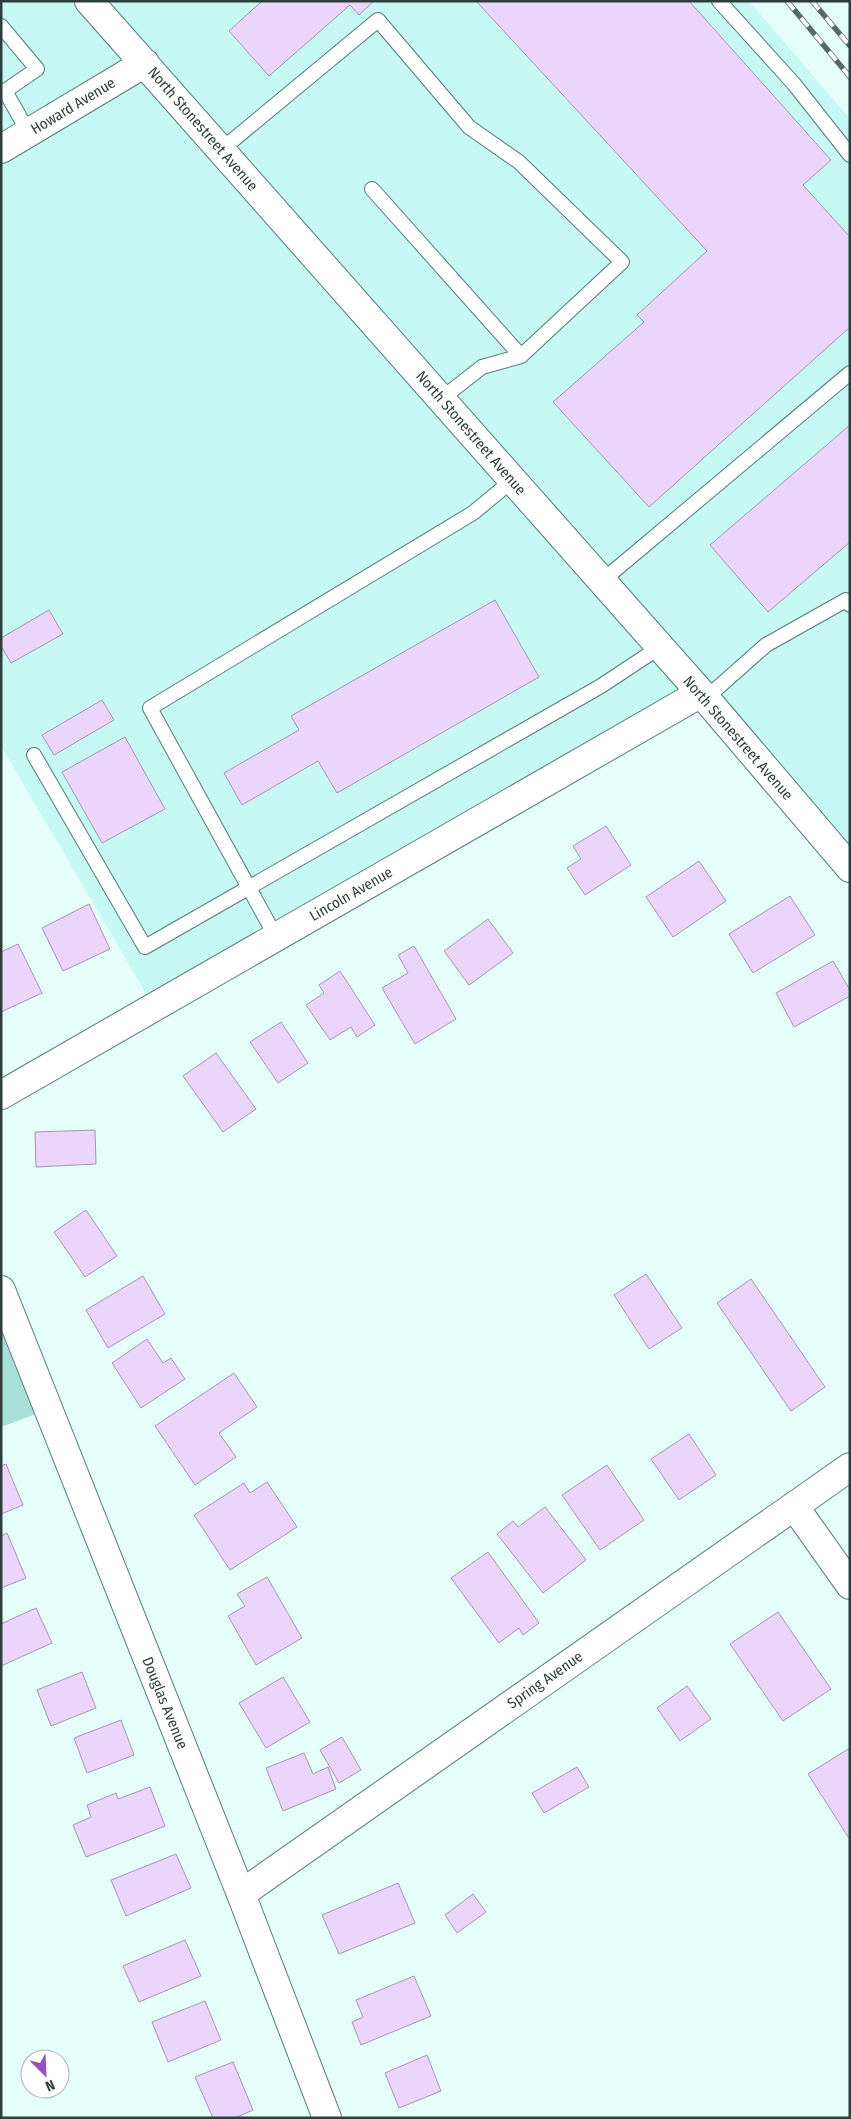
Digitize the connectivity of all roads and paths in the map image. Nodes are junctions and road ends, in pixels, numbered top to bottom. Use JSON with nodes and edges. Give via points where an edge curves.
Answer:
{"nodes":[{"id":1,"x":89,"y":1,"type":"edge"},
{"id":2,"x":719,"y":1,"type":"edge"},
{"id":3,"x":1,"y":26,"type":"edge"},
{"id":4,"x":145,"y":63,"type":"junction"},
{"id":5,"x":3,"y":92,"type":"edge"},
{"id":6,"x":29,"y":133,"type":"junction"},
{"id":7,"x":1,"y":149,"type":"edge"},
{"id":8,"x":221,"y":150,"type":"junction"},
{"id":9,"x":850,"y":154,"type":"edge"},
{"id":10,"x":372,"y":189,"type":"dead end"},
{"id":11,"x":521,"y":356,"type":"junction"},
{"id":12,"x":850,"y":373,"type":"edge"},
{"id":13,"x":441,"y":399,"type":"junction"},
{"id":14,"x":513,"y":480,"type":"junction"},
{"id":15,"x":602,"y":581,"type":"junction"},
{"id":16,"x":849,"y":601,"type":"edge"},
{"id":17,"x":660,"y":647,"type":"junction"},
{"id":18,"x":703,"y":696,"type":"junction"},
{"id":19,"x":34,"y":755,"type":"dead end"},
{"id":20,"x":850,"y":868,"type":"edge"},
{"id":21,"x":248,"y":887,"type":"junction"},
{"id":22,"x":276,"y":937,"type":"junction"},
{"id":23,"x":1,"y":1095,"type":"edge"},
{"id":24,"x":1,"y":1290,"type":"edge"},
{"id":25,"x":850,"y":1466,"type":"edge"},
{"id":26,"x":794,"y":1506,"type":"junction"},
{"id":27,"x":850,"y":1585,"type":"edge"},
{"id":28,"x":241,"y":1894,"type":"junction"},
{"id":29,"x":327,"y":2118,"type":"edge"}],
"edges":[{"from":1,"to":4,"type":"street","name":"North Stonestreet Avenue"},
{"from":2,"to":9,"type":"lane","via":[[794,84]]},
{"from":3,"to":5,"type":"lane","via":[[37,69]]},
{"from":4,"to":6,"type":"street","name":"Howard Avenue"},
{"from":4,"to":8,"type":"street","name":"North Stonestreet Avenue"},
{"from":5,"to":6,"type":"lane"},
{"from":6,"to":7,"type":"street","name":"Howard Avenue"},
{"from":8,"to":11,"type":"lane","via":[[378,20],[469,128],[519,162],[622,262]]},
{"from":8,"to":13,"type":"street","name":"North Stonestreet Avenue"},
{"from":10,"to":11,"type":"lane"},
{"from":11,"to":13,"type":"lane","via":[[482,367]]},
{"from":12,"to":15,"type":"lane"},
{"from":13,"to":14,"type":"street","name":"North Stonestreet Avenue"},
{"from":14,"to":15,"type":"street","name":"North Stonestreet Avenue"},
{"from":14,"to":21,"type":"lane","via":[[473,513],[150,708]]},
{"from":15,"to":17,"type":"street","name":"North Stonestreet Avenue"},
{"from":16,"to":18,"type":"lane","via":[[766,645]]},
{"from":17,"to":18,"type":"street","name":"North Stonestreet Avenue"},
{"from":17,"to":21,"type":"lane","via":[[600,686]]},
{"from":18,"to":20,"type":"street","name":"North Stonestreet Avenue"},
{"from":18,"to":22,"type":"street","name":"Lincoln Avenue"},
{"from":19,"to":21,"type":"lane","via":[[145,947]]},
{"from":21,"to":22,"type":"lane"},
{"from":22,"to":23,"type":"street","name":"Lincoln Avenue"},
{"from":24,"to":28,"type":"street","name":"Douglas Avenue"},
{"from":25,"to":26,"type":"street","name":"Spring Avenue"},
{"from":26,"to":27,"type":"street"},
{"from":26,"to":28,"type":"street","name":"Spring Avenue"},
{"from":28,"to":29,"type":"street","name":"Douglas Avenue"}]}
